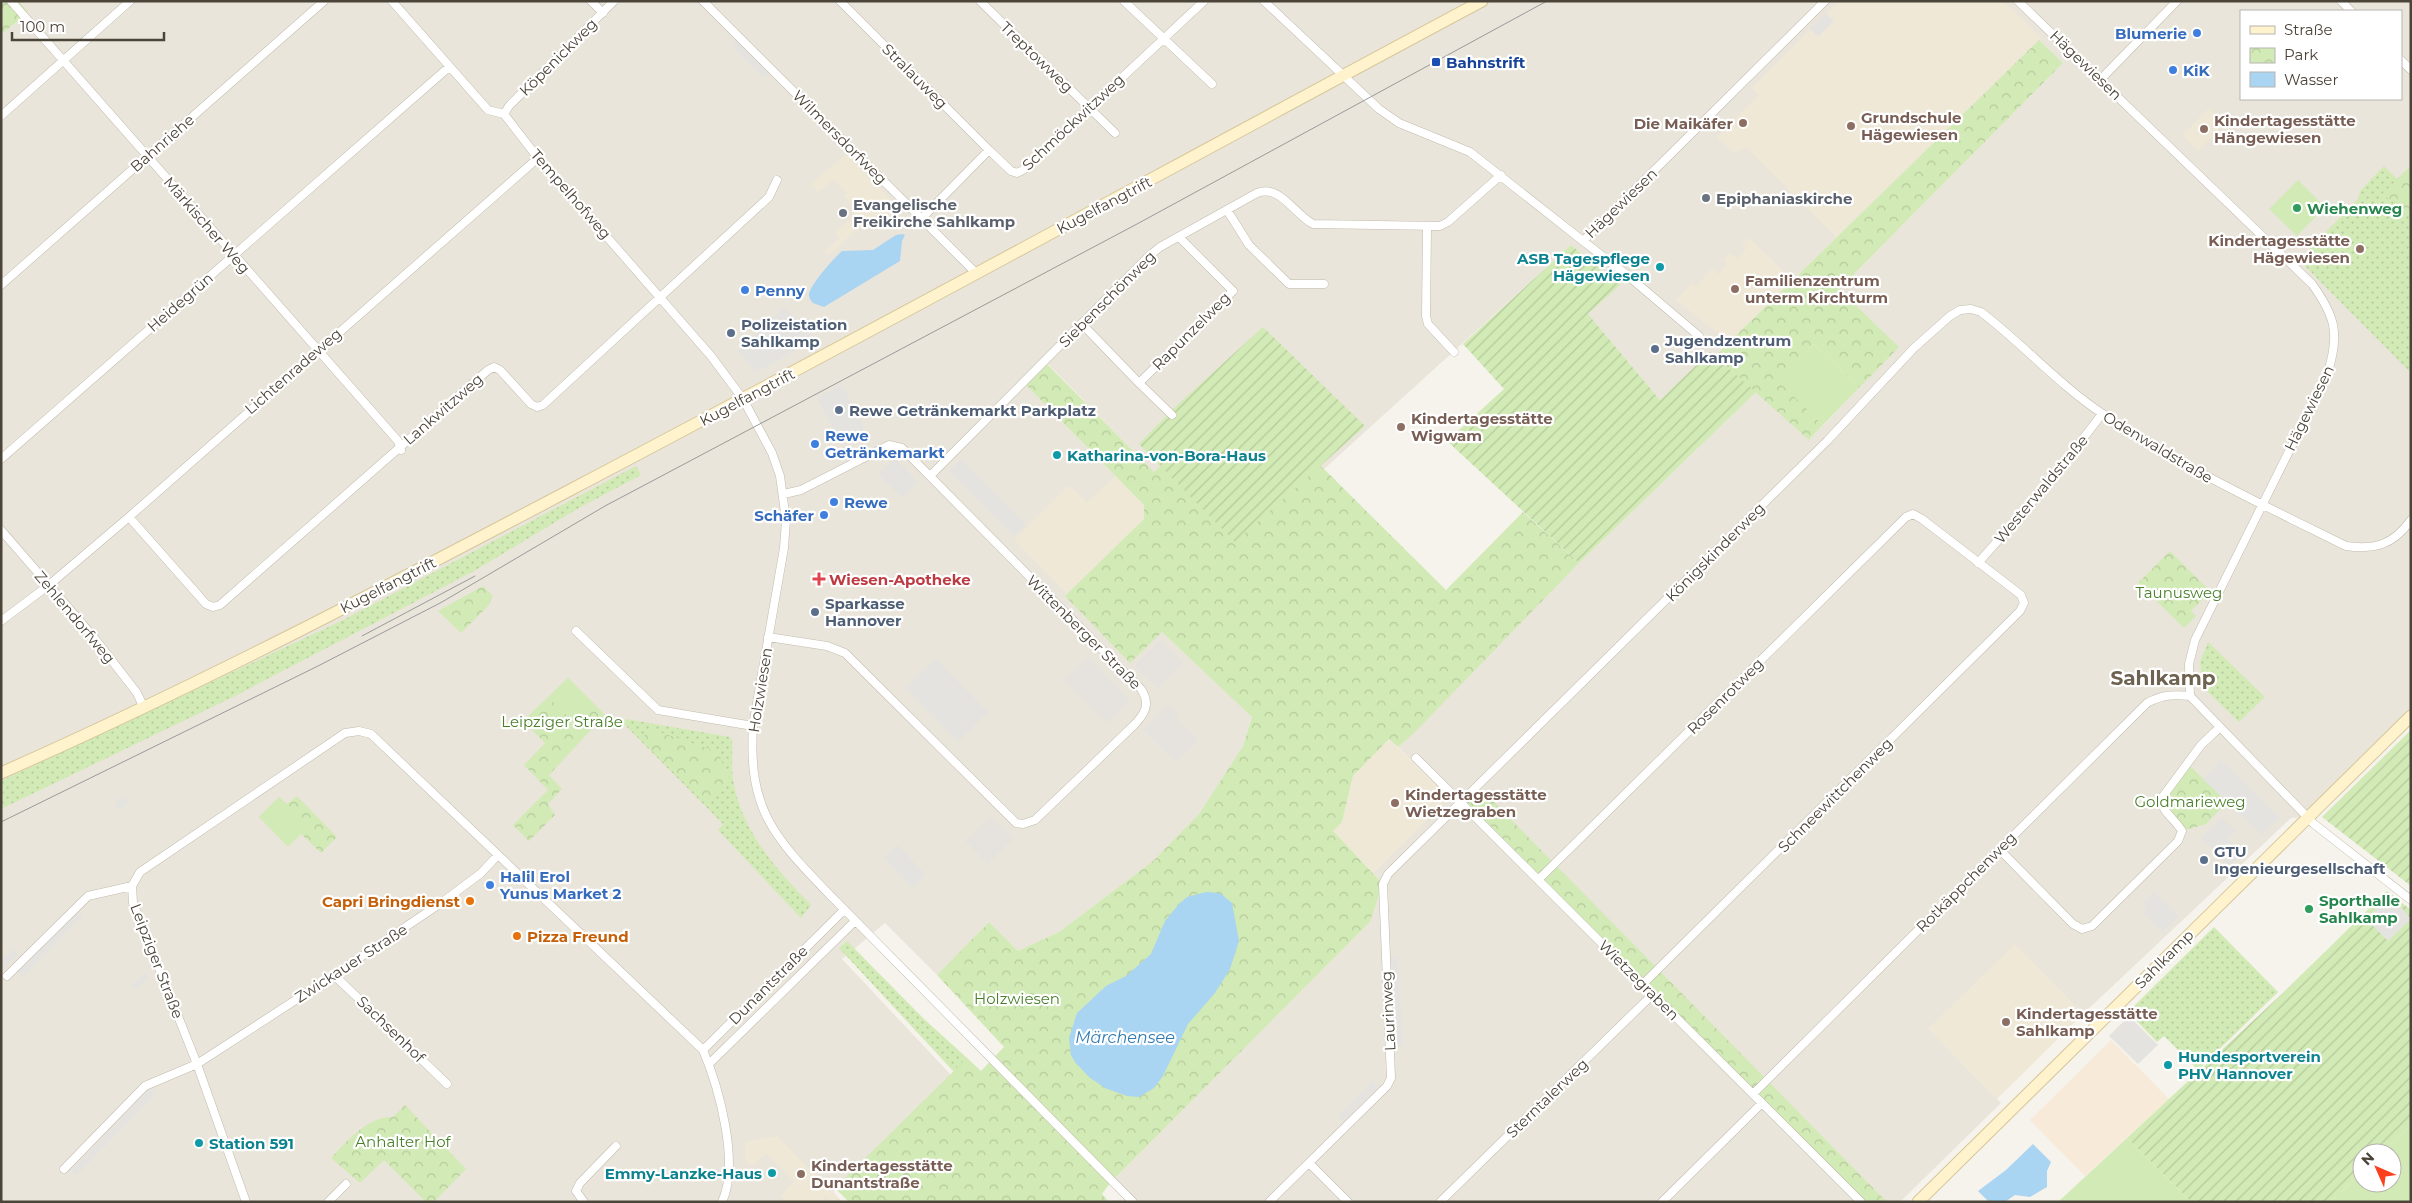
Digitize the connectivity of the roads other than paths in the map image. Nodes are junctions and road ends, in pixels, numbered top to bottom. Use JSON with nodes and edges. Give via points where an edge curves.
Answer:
{"nodes":[{"id":1,"x":11,"y":1,"type":"edge"},
{"id":2,"x":130,"y":1,"type":"edge"},
{"id":3,"x":324,"y":1,"type":"edge"},
{"id":4,"x":392,"y":1,"type":"edge"},
{"id":5,"x":591,"y":1,"type":"edge"},
{"id":6,"x":614,"y":1,"type":"edge"},
{"id":7,"x":703,"y":1,"type":"edge"},
{"id":8,"x":840,"y":1,"type":"edge"},
{"id":9,"x":980,"y":1,"type":"edge"},
{"id":10,"x":1124,"y":1,"type":"edge"},
{"id":11,"x":1204,"y":1,"type":"edge"},
{"id":12,"x":1264,"y":1,"type":"edge"},
{"id":13,"x":1482,"y":1,"type":"edge"},
{"id":14,"x":1825,"y":1,"type":"edge"},
{"id":15,"x":2018,"y":1,"type":"edge"},
{"id":16,"x":2177,"y":1,"type":"edge"},
{"id":17,"x":2340,"y":1,"type":"edge"},
{"id":18,"x":2350,"y":10,"type":"edge"},
{"id":19,"x":603,"y":13,"type":"junction"},
{"id":20,"x":1163,"y":38,"type":"junction"},
{"id":21,"x":63,"y":61,"type":"junction"},
{"id":22,"x":2402,"y":61,"type":"edge"},
{"id":23,"x":449,"y":67,"type":"junction"},
{"id":24,"x":2411,"y":70,"type":"edge"},
{"id":25,"x":1343,"y":75,"type":"junction"},
{"id":26,"x":2101,"y":79,"type":"junction"},
{"id":27,"x":1212,"y":84,"type":"dead end"},
{"id":28,"x":1089,"y":108,"type":"junction"},
{"id":29,"x":504,"y":114,"type":"junction"},
{"id":30,"x":1,"y":116,"type":"edge"},
{"id":31,"x":1115,"y":133,"type":"dead end"},
{"id":32,"x":989,"y":150,"type":"junction"},
{"id":33,"x":147,"y":156,"type":"junction"},
{"id":34,"x":538,"y":158,"type":"junction"},
{"id":35,"x":1500,"y":175,"type":"junction"},
{"id":36,"x":777,"y":180,"type":"dead end"},
{"id":37,"x":1227,"y":210,"type":"junction"},
{"id":38,"x":922,"y":218,"type":"junction"},
{"id":39,"x":1427,"y":227,"type":"junction"},
{"id":40,"x":1179,"y":237,"type":"junction"},
{"id":41,"x":1583,"y":240,"type":"junction"},
{"id":42,"x":234,"y":255,"type":"junction"},
{"id":43,"x":976,"y":273,"type":"junction"},
{"id":44,"x":1324,"y":284,"type":"dead end"},
{"id":45,"x":1,"y":285,"type":"edge"},
{"id":46,"x":661,"y":298,"type":"junction"},
{"id":47,"x":1971,"y":309,"type":"joint"},
{"id":48,"x":1082,"y":324,"type":"junction"},
{"id":49,"x":1699,"y":336,"type":"dead end"},
{"id":50,"x":317,"y":350,"type":"junction"},
{"id":51,"x":1454,"y":352,"type":"dead end"},
{"id":52,"x":1140,"y":383,"type":"junction"},
{"id":53,"x":743,"y":399,"type":"junction"},
{"id":54,"x":2102,"y":414,"type":"junction"},
{"id":55,"x":1172,"y":415,"type":"dead end"},
{"id":56,"x":400,"y":449,"type":"junction"},
{"id":57,"x":1,"y":459,"type":"edge"},
{"id":58,"x":930,"y":476,"type":"junction"},
{"id":59,"x":784,"y":494,"type":"junction"},
{"id":60,"x":2261,"y":504,"type":"junction"},
{"id":61,"x":129,"y":517,"type":"junction"},
{"id":62,"x":2411,"y":520,"type":"edge"},
{"id":63,"x":1,"y":530,"type":"edge"},
{"id":64,"x":1978,"y":562,"type":"junction"},
{"id":65,"x":50,"y":585,"type":"junction"},
{"id":66,"x":1,"y":622,"type":"edge"},
{"id":67,"x":576,"y":631,"type":"dead end"},
{"id":68,"x":768,"y":637,"type":"junction"},
{"id":69,"x":2190,"y":696,"type":"junction"},
{"id":70,"x":143,"y":706,"type":"junction"},
{"id":71,"x":2411,"y":716,"type":"edge"},
{"id":72,"x":753,"y":726,"type":"junction"},
{"id":73,"x":2219,"y":728,"type":"junction"},
{"id":74,"x":1416,"y":758,"type":"dead end"},
{"id":75,"x":1,"y":773,"type":"edge"},
{"id":76,"x":1461,"y":803,"type":"junction"},
{"id":77,"x":2307,"y":817,"type":"junction"},
{"id":78,"x":1999,"y":849,"type":"junction"},
{"id":79,"x":498,"y":855,"type":"junction"},
{"id":80,"x":1538,"y":880,"type":"junction"},
{"id":81,"x":132,"y":886,"type":"junction"},
{"id":82,"x":2411,"y":900,"type":"edge"},
{"id":83,"x":844,"y":910,"type":"junction"},
{"id":84,"x":855,"y":921,"type":"junction"},
{"id":85,"x":334,"y":975,"type":"junction"},
{"id":86,"x":7,"y":976,"type":"dead end"},
{"id":87,"x":1643,"y":984,"type":"junction"},
{"id":88,"x":1653,"y":994,"type":"junction"},
{"id":89,"x":703,"y":1050,"type":"junction"},
{"id":90,"x":197,"y":1064,"type":"junction"},
{"id":91,"x":709,"y":1064,"type":"junction"},
{"id":92,"x":447,"y":1084,"type":"dead end"},
{"id":93,"x":1753,"y":1094,"type":"junction"},
{"id":94,"x":1762,"y":1103,"type":"junction"},
{"id":95,"x":616,"y":1146,"type":"dead end"},
{"id":96,"x":1309,"y":1163,"type":"junction"},
{"id":97,"x":64,"y":1169,"type":"dead end"},
{"id":98,"x":346,"y":1184,"type":"dead end"},
{"id":99,"x":246,"y":1202,"type":"edge"},
{"id":100,"x":328,"y":1202,"type":"edge"},
{"id":101,"x":584,"y":1202,"type":"edge"},
{"id":102,"x":722,"y":1202,"type":"edge"},
{"id":103,"x":1133,"y":1202,"type":"edge"},
{"id":104,"x":1269,"y":1202,"type":"edge"},
{"id":105,"x":1348,"y":1202,"type":"edge"},
{"id":106,"x":1440,"y":1202,"type":"edge"},
{"id":107,"x":1662,"y":1202,"type":"edge"},
{"id":108,"x":1861,"y":1202,"type":"edge"},
{"id":109,"x":1918,"y":1202,"type":"edge"}],
"edges":[{"from":1,"to":21,"type":"street","name":"Märkischer Weg"},
{"from":2,"to":21,"type":"street"},
{"from":3,"to":33,"type":"street","name":"Bahnriehe"},
{"from":4,"to":23,"type":"street","name":"Tempelhofweg"},
{"from":5,"to":19,"type":"street"},
{"from":6,"to":19,"type":"street","name":"Köpenickweg"},
{"from":7,"to":38,"type":"street","name":"Wilmersdorfweg"},
{"from":8,"to":32,"type":"street","name":"Stralauweg"},
{"from":9,"to":28,"type":"street","name":"Treptowweg"},
{"from":10,"to":20,"type":"street"},
{"from":11,"to":20,"type":"street","name":"Schmöckwitzweg"},
{"from":12,"to":25,"type":"street"},
{"from":13,"to":25,"type":"street","name":"Kugelfangtrift"},
{"from":14,"to":41,"type":"street","name":"Hägewiesen"},
{"from":15,"to":26,"type":"street","name":"Hägewiesen"},
{"from":16,"to":26,"type":"street"},
{"from":17,"to":18,"type":"street"},
{"from":19,"to":29,"type":"street","name":"Köpenickweg"},
{"from":20,"to":27,"type":"street"},
{"from":20,"to":28,"type":"street","name":"Schmöckwitzweg"},
{"from":21,"to":30,"type":"street"},
{"from":21,"to":33,"type":"street","name":"Märkischer Weg"},
{"from":22,"to":24,"type":"street"},
{"from":23,"to":29,"type":"street","name":"Tempelhofweg","via":[[488,110]]},
{"from":23,"to":42,"type":"street","name":"Heidegrün"},
{"from":25,"to":35,"type":"street","name":"Hägewiesen","via":[[1388,116],[1470,152]]},
{"from":25,"to":43,"type":"street","name":"Kugelfangtrift"},
{"from":26,"to":60,"type":"street","name":"Hägewiesen","via":[[2312,284],[2331,312],[2334,341],[2328,375]]},
{"from":28,"to":31,"type":"street","name":"Treptowweg"},
{"from":28,"to":32,"type":"street","name":"Schmöckwitzweg","via":[[1017,173]]},
{"from":29,"to":34,"type":"street","name":"Tempelhofweg"},
{"from":32,"to":38,"type":"street"},
{"from":33,"to":42,"type":"street","name":"Märkischer Weg"},
{"from":33,"to":45,"type":"street","name":"Bahnriehe"},
{"from":34,"to":46,"type":"street","name":"Tempelhofweg"},
{"from":34,"to":50,"type":"street","name":"Lichtenradeweg"},
{"from":35,"to":39,"type":"street","name":"Siebenschönweg","via":[[1448,222]]},
{"from":35,"to":41,"type":"street","name":"Hägewiesen"},
{"from":36,"to":46,"type":"street","name":"Lankwitzweg","via":[[769,197]]},
{"from":37,"to":39,"type":"street","name":"Siebenschönweg","via":[[1266,190],[1275,192],[1312,224]]},
{"from":37,"to":40,"type":"street","name":"Siebenschönweg"},
{"from":37,"to":44,"type":"street","via":[[1249,245],[1289,284]]},
{"from":38,"to":43,"type":"street","name":"Wilmersdorfweg"},
{"from":39,"to":51,"type":"street","via":[[1426,316],[1428,324]]},
{"from":40,"to":48,"type":"street","name":"Siebenschönweg","via":[[1149,256]]},
{"from":40,"to":52,"type":"street","name":"Rapunzelweg","via":[[1233,291]]},
{"from":41,"to":49,"type":"street"},
{"from":42,"to":50,"type":"street","name":"Märkischer Weg"},
{"from":42,"to":57,"type":"street","name":"Heidegrün"},
{"from":43,"to":53,"type":"street","name":"Kugelfangtrift"},
{"from":46,"to":53,"type":"street","name":"Tempelhofweg"},
{"from":46,"to":56,"type":"street","name":"Lankwitzweg","via":[[543,405],[531,404],[494,367]]},
{"from":47,"to":54,"type":"street","name":"Odenwaldstraße","via":[[1989,318]]},
{"from":47,"to":76,"type":"street","name":"Königskinderweg","via":[[1960,310],[1950,316],[1914,348],[1828,441]]},
{"from":48,"to":52,"type":"street","name":"Rapunzelweg"},
{"from":48,"to":58,"type":"street","name":"Siebenschönweg"},
{"from":50,"to":56,"type":"street","name":"Märkischer Weg","via":[[398,441]]},
{"from":50,"to":61,"type":"street","name":"Lichtenradeweg"},
{"from":52,"to":55,"type":"street","name":"Rapunzelweg"},
{"from":53,"to":59,"type":"street","name":"Holzwiesen","via":[[772,453]]},
{"from":53,"to":70,"type":"street","name":"Kugelfangtrift","via":[[378,592]]},
{"from":54,"to":60,"type":"street","name":"Odenwaldstraße","via":[[2194,470]]},
{"from":54,"to":64,"type":"street","name":"Westerwaldstraße","via":[[2048,484]]},
{"from":56,"to":61,"type":"street","name":"Lankwitzweg","via":[[220,605],[206,604]]},
{"from":58,"to":59,"type":"street","name":"Wittenberger Straße","via":[[902,448],[889,445],[801,490]]},
{"from":58,"to":68,"type":"street","name":"Wittenberger Straße","via":[[1141,689],[1146,698],[1146,710],[1133,726],[1035,820],[1016,823],[845,653],[827,646]]},
{"from":59,"to":68,"type":"street","name":"Holzwiesen","via":[[784,548]]},
{"from":60,"to":62,"type":"street","name":"Odenwaldstraße","via":[[2346,546],[2367,549],[2396,536]]},
{"from":60,"to":69,"type":"street","name":"Hägewiesen","via":[[2191,651]]},
{"from":61,"to":65,"type":"street","name":"Lichtenradeweg"},
{"from":63,"to":65,"type":"street","name":"Zehlendorfweg"},
{"from":64,"to":80,"type":"street","name":"Rosenrotweg","via":[[1913,514],[1899,524]]},
{"from":64,"to":87,"type":"street","name":"Schneewittchenweg","via":[[2021,595],[2024,603],[2020,611]]},
{"from":65,"to":66,"type":"street","name":"Lichtenradeweg"},
{"from":65,"to":70,"type":"street","name":"Zehlendorfweg","via":[[137,693]]},
{"from":67,"to":72,"type":"street","via":[[658,710]]},
{"from":68,"to":72,"type":"street","name":"Holzwiesen"},
{"from":69,"to":73,"type":"street"},
{"from":69,"to":78,"type":"street","name":"Rotkäppchenweg","via":[[2174,694],[2147,703]]},
{"from":70,"to":75,"type":"street","name":"Kugelfangtrift"},
{"from":71,"to":77,"type":"street","name":"Sahlkamp"},
{"from":72,"to":83,"type":"street","name":"Holzwiesen","via":[[753,770],[766,817],[787,851]]},
{"from":73,"to":77,"type":"street"},
{"from":73,"to":78,"type":"street","via":[[2201,745],[2161,799],[2162,806],[2182,831],[2178,841],[2092,926],[2082,929],[2073,924]]},
{"from":74,"to":76,"type":"street","name":"Wietzegraben"},
{"from":76,"to":80,"type":"street","name":"Wietzegraben"},
{"from":76,"to":96,"type":"street","name":"Laurinweg","via":[[1388,874],[1383,884],[1391,1078],[1387,1086]]},
{"from":77,"to":82,"type":"street"},
{"from":77,"to":109,"type":"street","name":"Sahlkamp"},
{"from":78,"to":93,"type":"street","name":"Rotkäppchenweg"},
{"from":79,"to":81,"type":"street","name":"Leipziger Straße","via":[[371,734],[359,731],[345,734],[140,872]]},
{"from":79,"to":85,"type":"street","name":"Zwickauer Straße","via":[[480,874],[441,904]]},
{"from":79,"to":89,"type":"street","name":"Leipziger Straße"},
{"from":80,"to":87,"type":"street","name":"Wietzegraben"},
{"from":81,"to":86,"type":"street","via":[[88,896]]},
{"from":81,"to":90,"type":"street","name":"Leipziger Straße","via":[[133,903]]},
{"from":83,"to":84,"type":"street","name":"Holzwiesen"},
{"from":83,"to":89,"type":"street","name":"Dunantstraße"},
{"from":84,"to":91,"type":"street","name":"Dunantstraße"},
{"from":84,"to":103,"type":"street","name":"Holzwiesen"},
{"from":85,"to":90,"type":"street","name":"Zwickauer Straße"},
{"from":85,"to":92,"type":"street","name":"Sachsenhof"},
{"from":87,"to":88,"type":"street","name":"Wietzegraben"},
{"from":88,"to":93,"type":"street","name":"Wietzegraben"},
{"from":88,"to":106,"type":"street","name":"Sterntalerweg"},
{"from":89,"to":91,"type":"street"},
{"from":90,"to":97,"type":"street","name":"Zwickauer Straße","via":[[145,1086]]},
{"from":90,"to":99,"type":"street","name":"Leipziger Straße"},
{"from":91,"to":102,"type":"street","via":[[728,1144],[729,1173]]},
{"from":93,"to":94,"type":"street","name":"Wietzegraben"},
{"from":94,"to":107,"type":"street"},
{"from":94,"to":108,"type":"street","name":"Wietzegraben"},
{"from":95,"to":101,"type":"street","via":[[580,1183],[576,1191]]},
{"from":96,"to":104,"type":"street","name":"Laurinweg"},
{"from":96,"to":105,"type":"street"},
{"from":98,"to":100,"type":"street"}]}
